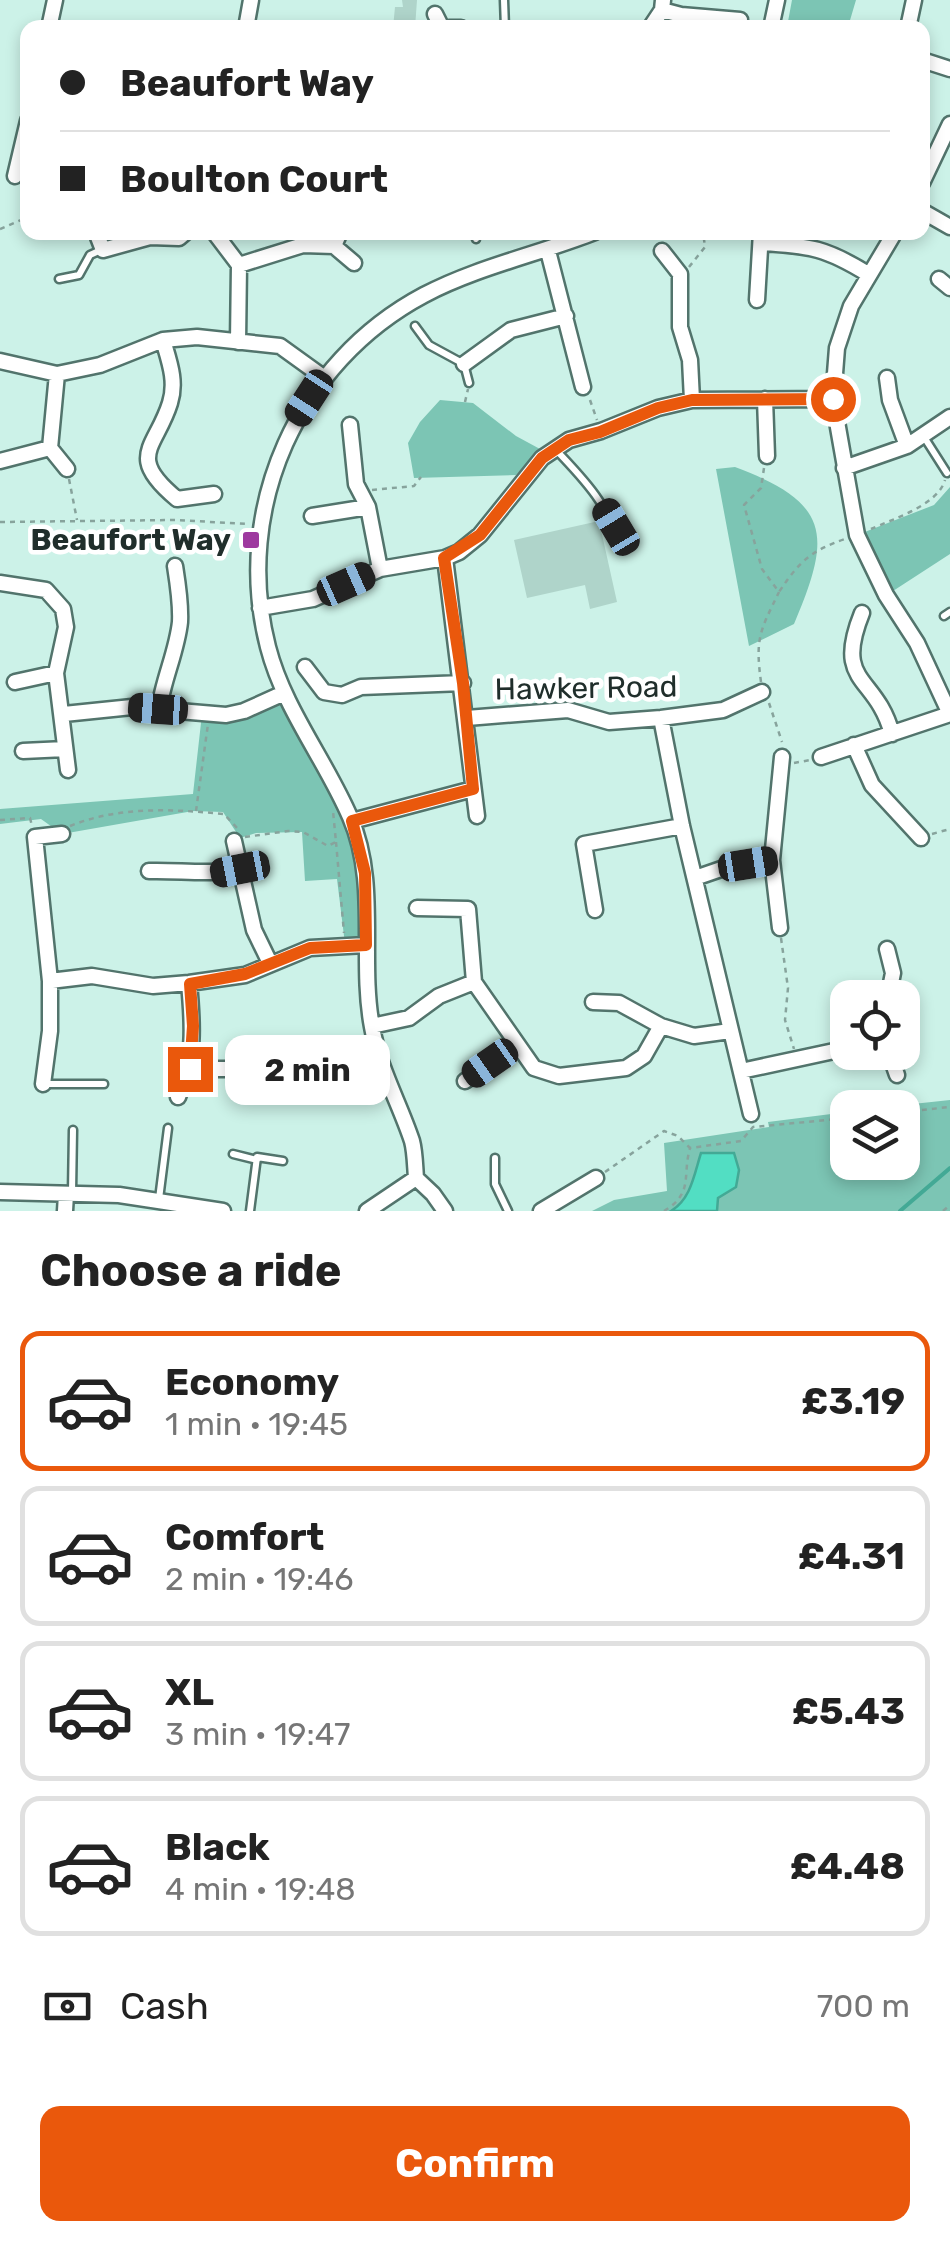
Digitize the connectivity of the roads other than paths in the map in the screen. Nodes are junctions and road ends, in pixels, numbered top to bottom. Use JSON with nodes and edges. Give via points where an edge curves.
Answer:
{"nodes":[{"id":1,"x":662,"y":5,"type":"edge"},
{"id":2,"x":740,"y":20,"type":"dead end"},
{"id":3,"x":950,"y":124,"type":"edge"},
{"id":4,"x":20,"y":155,"type":"edge"},
{"id":5,"x":930,"y":167,"type":"edge"},
{"id":6,"x":15,"y":176,"type":"dead end"},
{"id":7,"x":99,"y":240,"type":"edge"},
{"id":8,"x":139,"y":240,"type":"edge"},
{"id":9,"x":220,"y":240,"type":"edge"},
{"id":10,"x":332,"y":240,"type":"edge"},
{"id":11,"x":338,"y":240,"type":"edge"},
{"id":12,"x":575,"y":240,"type":"edge"},
{"id":13,"x":761,"y":240,"type":"edge"},
{"id":14,"x":817,"y":240,"type":"edge"},
{"id":15,"x":890,"y":240,"type":"edge"},
{"id":16,"x":102,"y":250,"type":"junction"},
{"id":17,"x":548,"y":251,"type":"junction"},
{"id":18,"x":662,"y":251,"type":"dead end"},
{"id":19,"x":354,"y":263,"type":"dead end"},
{"id":20,"x":240,"y":265,"type":"junction"},
{"id":21,"x":868,"y":274,"type":"junction"},
{"id":22,"x":59,"y":279,"type":"dead end"},
{"id":23,"x":757,"y":300,"type":"dead end"},
{"id":24,"x":566,"y":316,"type":"junction"},
{"id":25,"x":415,"y":326,"type":"dead end"},
{"id":26,"x":163,"y":340,"type":"junction"},
{"id":27,"x":238,"y":342,"type":"junction"},
{"id":28,"x":0,"y":361,"type":"edge"},
{"id":29,"x":464,"y":364,"type":"junction"},
{"id":30,"x":57,"y":374,"type":"junction"},
{"id":31,"x":323,"y":377,"type":"junction"},
{"id":32,"x":887,"y":378,"type":"dead end"},
{"id":33,"x":469,"y":383,"type":"dead end"},
{"id":34,"x":583,"y":388,"type":"road end"},
{"id":35,"x":765,"y":399,"type":"junction"},
{"id":36,"x":833,"y":399,"type":"junction"},
{"id":37,"x":692,"y":400,"type":"junction"},
{"id":38,"x":950,"y":417,"type":"edge"},
{"id":39,"x":350,"y":425,"type":"dead end"},
{"id":40,"x":924,"y":437,"type":"junction"},
{"id":41,"x":907,"y":446,"type":"junction"},
{"id":42,"x":50,"y":448,"type":"junction"},
{"id":43,"x":554,"y":448,"type":"junction"},
{"id":44,"x":766,"y":456,"type":"road end"},
{"id":45,"x":0,"y":461,"type":"edge"},
{"id":46,"x":844,"y":468,"type":"junction"},
{"id":47,"x":67,"y":469,"type":"road end"},
{"id":48,"x":947,"y":473,"type":"road end"},
{"id":49,"x":214,"y":494,"type":"dead end"},
{"id":50,"x":368,"y":507,"type":"junction"},
{"id":51,"x":312,"y":516,"type":"dead end"},
{"id":52,"x":621,"y":550,"type":"dead end"},
{"id":53,"x":444,"y":558,"type":"junction"},
{"id":54,"x":174,"y":566,"type":"dead end"},
{"id":55,"x":380,"y":569,"type":"junction"},
{"id":56,"x":0,"y":583,"type":"edge"},
{"id":57,"x":197,"y":592,"type":"dead end"},
{"id":58,"x":180,"y":596,"type":"junction"},
{"id":59,"x":260,"y":608,"type":"junction"},
{"id":60,"x":862,"y":613,"type":"dead end"},
{"id":61,"x":305,"y":666,"type":"dead end"},
{"id":62,"x":56,"y":673,"type":"junction"},
{"id":63,"x":15,"y":682,"type":"dead end"},
{"id":64,"x":463,"y":683,"type":"junction"},
{"id":65,"x":762,"y":692,"type":"road end"},
{"id":66,"x":284,"y":694,"type":"junction"},
{"id":67,"x":158,"y":709,"type":"junction"},
{"id":68,"x":64,"y":714,"type":"junction"},
{"id":69,"x":950,"y":714,"type":"edge"},
{"id":70,"x":467,"y":718,"type":"junction"},
{"id":71,"x":661,"y":718,"type":"junction"},
{"id":72,"x":892,"y":734,"type":"junction"},
{"id":73,"x":854,"y":745,"type":"junction"},
{"id":74,"x":65,"y":749,"type":"junction"},
{"id":75,"x":23,"y":752,"type":"dead end"},
{"id":76,"x":782,"y":757,"type":"road end"},
{"id":77,"x":821,"y":757,"type":"road end"},
{"id":78,"x":68,"y":770,"type":"dead end"},
{"id":79,"x":473,"y":789,"type":"junction"},
{"id":80,"x":477,"y":816,"type":"dead end"},
{"id":81,"x":352,"y":821,"type":"junction"},
{"id":82,"x":682,"y":826,"type":"junction"},
{"id":83,"x":62,"y":834,"type":"road end"},
{"id":84,"x":922,"y":838,"type":"road end"},
{"id":85,"x":234,"y":840,"type":"road end"},
{"id":86,"x":772,"y":860,"type":"junction"},
{"id":87,"x":240,"y":869,"type":"junction"},
{"id":88,"x":149,"y":870,"type":"dead end"},
{"id":89,"x":695,"y":878,"type":"junction"},
{"id":90,"x":417,"y":908,"type":"dead end"},
{"id":91,"x":594,"y":910,"type":"dead end"},
{"id":92,"x":780,"y":928,"type":"road end"},
{"id":93,"x":366,"y":945,"type":"junction"},
{"id":94,"x":886,"y":949,"type":"dead end"},
{"id":95,"x":270,"y":963,"type":"junction"},
{"id":96,"x":892,"y":980,"type":"edge"},
{"id":97,"x":50,"y":981,"type":"junction"},
{"id":98,"x":474,"y":982,"type":"junction"},
{"id":99,"x":190,"y":984,"type":"junction"},
{"id":100,"x":592,"y":1002,"type":"dead end"},
{"id":101,"x":372,"y":1026,"type":"junction"},
{"id":102,"x":661,"y":1026,"type":"junction"},
{"id":103,"x":730,"y":1031,"type":"junction"},
{"id":104,"x":516,"y":1046,"type":"junction"},
{"id":105,"x":830,"y":1052,"type":"edge"},
{"id":106,"x":299,"y":1063,"type":"dead end"},
{"id":107,"x":190,"y":1069,"type":"junction"},
{"id":108,"x":896,"y":1070,"type":"edge"},
{"id":109,"x":741,"y":1071,"type":"junction"},
{"id":110,"x":897,"y":1074,"type":"dead end"},
{"id":111,"x":465,"y":1081,"type":"dead end"},
{"id":112,"x":44,"y":1084,"type":"joint"},
{"id":113,"x":104,"y":1084,"type":"dead end"},
{"id":114,"x":178,"y":1097,"type":"dead end"},
{"id":115,"x":751,"y":1114,"type":"dead end"},
{"id":116,"x":168,"y":1128,"type":"dead end"},
{"id":117,"x":72,"y":1130,"type":"dead end"},
{"id":118,"x":233,"y":1154,"type":"dead end"},
{"id":119,"x":495,"y":1158,"type":"dead end"},
{"id":120,"x":257,"y":1160,"type":"junction"},
{"id":121,"x":284,"y":1161,"type":"dead end"},
{"id":122,"x":416,"y":1178,"type":"junction"},
{"id":123,"x":596,"y":1178,"type":"road end"},
{"id":124,"x":0,"y":1192,"type":"edge"},
{"id":125,"x":69,"y":1193,"type":"junction"},
{"id":126,"x":159,"y":1200,"type":"junction"},
{"id":127,"x":65,"y":1211,"type":"edge"},
{"id":128,"x":223,"y":1211,"type":"edge"},
{"id":129,"x":250,"y":1211,"type":"edge"},
{"id":130,"x":367,"y":1211,"type":"edge"},
{"id":131,"x":445,"y":1211,"type":"edge"},
{"id":132,"x":508,"y":1211,"type":"edge"},
{"id":133,"x":541,"y":1211,"type":"edge"}],
"edges":[{"from":1,"to":2,"type":"street","via":[[681,15]]},
{"from":3,"to":5,"type":"street"},
{"from":4,"to":6,"type":"street"},
{"from":7,"to":16,"type":"street"},
{"from":8,"to":16,"type":"street"},
{"from":9,"to":20,"type":"street"},
{"from":10,"to":20,"type":"street"},
{"from":11,"to":19,"type":"street"},
{"from":12,"to":17,"type":"street"},
{"from":13,"to":23,"type":"street"},
{"from":14,"to":21,"type":"street"},
{"from":15,"to":21,"type":"street"},
{"from":16,"to":22,"type":"lane","via":[[90,255],[79,275]]},
{"from":17,"to":24,"type":"street"},
{"from":17,"to":31,"type":"street","via":[[427,294],[386,317]]},
{"from":18,"to":37,"type":"street","via":[[680,274],[680,327]]},
{"from":20,"to":27,"type":"street"},
{"from":21,"to":36,"type":"street","via":[[837,348]]},
{"from":24,"to":29,"type":"street","via":[[512,330]]},
{"from":24,"to":34,"type":"street"},
{"from":25,"to":29,"type":"lane","via":[[429,344]]},
{"from":26,"to":27,"type":"street"},
{"from":26,"to":30,"type":"street"},
{"from":26,"to":49,"type":"street","via":[[172,391],[148,453],[175,502]]},
{"from":27,"to":31,"type":"street","via":[[280,346]]},
{"from":28,"to":30,"type":"street"},
{"from":29,"to":33,"type":"lane"},
{"from":30,"to":42,"type":"street"},
{"from":31,"to":59,"type":"street","via":[[271,476],[260,526]]},
{"from":32,"to":41,"type":"street"},
{"from":35,"to":36,"type":"street"},
{"from":35,"to":37,"type":"street"},
{"from":35,"to":44,"type":"street"},
{"from":36,"to":46,"type":"street"},
{"from":37,"to":43,"type":"street"},
{"from":38,"to":40,"type":"street"},
{"from":39,"to":50,"type":"street","via":[[356,484]]},
{"from":40,"to":41,"type":"street"},
{"from":40,"to":48,"type":"lane"},
{"from":41,"to":46,"type":"street"},
{"from":42,"to":45,"type":"street"},
{"from":42,"to":47,"type":"street"},
{"from":43,"to":52,"type":"lane","via":[[598,498]]},
{"from":43,"to":53,"type":"street","via":[[480,535]]},
{"from":46,"to":69,"type":"street","via":[[857,536]]},
{"from":50,"to":51,"type":"street"},
{"from":50,"to":55,"type":"street"},
{"from":53,"to":55,"type":"street"},
{"from":53,"to":64,"type":"street"},
{"from":54,"to":58,"type":"street"},
{"from":55,"to":59,"type":"street","via":[[312,599]]},
{"from":56,"to":62,"type":"street","via":[[46,590],[63,609]]},
{"from":57,"to":58,"type":"street"},
{"from":58,"to":67,"type":"street","via":[[180,626]]},
{"from":59,"to":66,"type":"street"},
{"from":60,"to":72,"type":"street","via":[[850,661],[885,709]]},
{"from":61,"to":64,"type":"street","via":[[324,692],[342,695],[361,687]]},
{"from":62,"to":63,"type":"street"},
{"from":62,"to":68,"type":"street"},
{"from":64,"to":70,"type":"street"},
{"from":65,"to":71,"type":"street","name":"Hawker Road","via":[[724,710]]},
{"from":66,"to":67,"type":"street","via":[[244,711]]},
{"from":66,"to":81,"type":"street"},
{"from":67,"to":68,"type":"street"},
{"from":68,"to":74,"type":"street"},
{"from":69,"to":72,"type":"street"},
{"from":70,"to":71,"type":"street","name":"Hawker Road","via":[[568,710],[610,722]]},
{"from":70,"to":79,"type":"street"},
{"from":71,"to":82,"type":"street"},
{"from":72,"to":73,"type":"street"},
{"from":73,"to":77,"type":"street"},
{"from":73,"to":84,"type":"street","via":[[872,785]]},
{"from":74,"to":75,"type":"street"},
{"from":74,"to":78,"type":"street"},
{"from":76,"to":86,"type":"street"},
{"from":79,"to":80,"type":"street"},
{"from":79,"to":81,"type":"street"},
{"from":81,"to":93,"type":"street","via":[[365,873]]},
{"from":82,"to":89,"type":"street"},
{"from":82,"to":91,"type":"street","via":[[584,844]]},
{"from":83,"to":97,"type":"street","via":[[35,837]]},
{"from":85,"to":87,"type":"street"},
{"from":86,"to":89,"type":"street"},
{"from":86,"to":92,"type":"street"},
{"from":87,"to":88,"type":"street"},
{"from":87,"to":95,"type":"street","via":[[254,930]]},
{"from":89,"to":103,"type":"street"},
{"from":90,"to":98,"type":"street","via":[[468,909]]},
{"from":93,"to":95,"type":"street","via":[[310,948]]},
{"from":93,"to":101,"type":"street"},
{"from":94,"to":96,"type":"street"},
{"from":95,"to":99,"type":"street"},
{"from":97,"to":99,"type":"street","via":[[92,976],[153,986]]},
{"from":97,"to":112,"type":"street"},
{"from":98,"to":101,"type":"street","via":[[409,1018]]},
{"from":98,"to":104,"type":"street"},
{"from":99,"to":107,"type":"street"},
{"from":100,"to":102,"type":"street","via":[[620,1003]]},
{"from":101,"to":122,"type":"street","via":[[413,1144]]},
{"from":102,"to":103,"type":"street","via":[[694,1036]]},
{"from":102,"to":104,"type":"street","via":[[644,1056],[626,1068],[559,1076],[534,1068]]},
{"from":103,"to":109,"type":"street"},
{"from":104,"to":111,"type":"street"},
{"from":105,"to":109,"type":"street"},
{"from":106,"to":107,"type":"street"},
{"from":107,"to":114,"type":"street"},
{"from":108,"to":110,"type":"street"},
{"from":109,"to":115,"type":"street"},
{"from":112,"to":113,"type":"lane"},
{"from":116,"to":126,"type":"lane"},
{"from":117,"to":125,"type":"lane"},
{"from":118,"to":120,"type":"lane"},
{"from":119,"to":132,"type":"lane","via":[[495,1184]]},
{"from":120,"to":121,"type":"lane","via":[[260,1155]]},
{"from":120,"to":129,"type":"lane"},
{"from":122,"to":130,"type":"street"},
{"from":122,"to":131,"type":"street"},
{"from":123,"to":133,"type":"street"},
{"from":124,"to":125,"type":"street"},
{"from":125,"to":126,"type":"street"},
{"from":125,"to":127,"type":"street"},
{"from":126,"to":128,"type":"street"}]}
